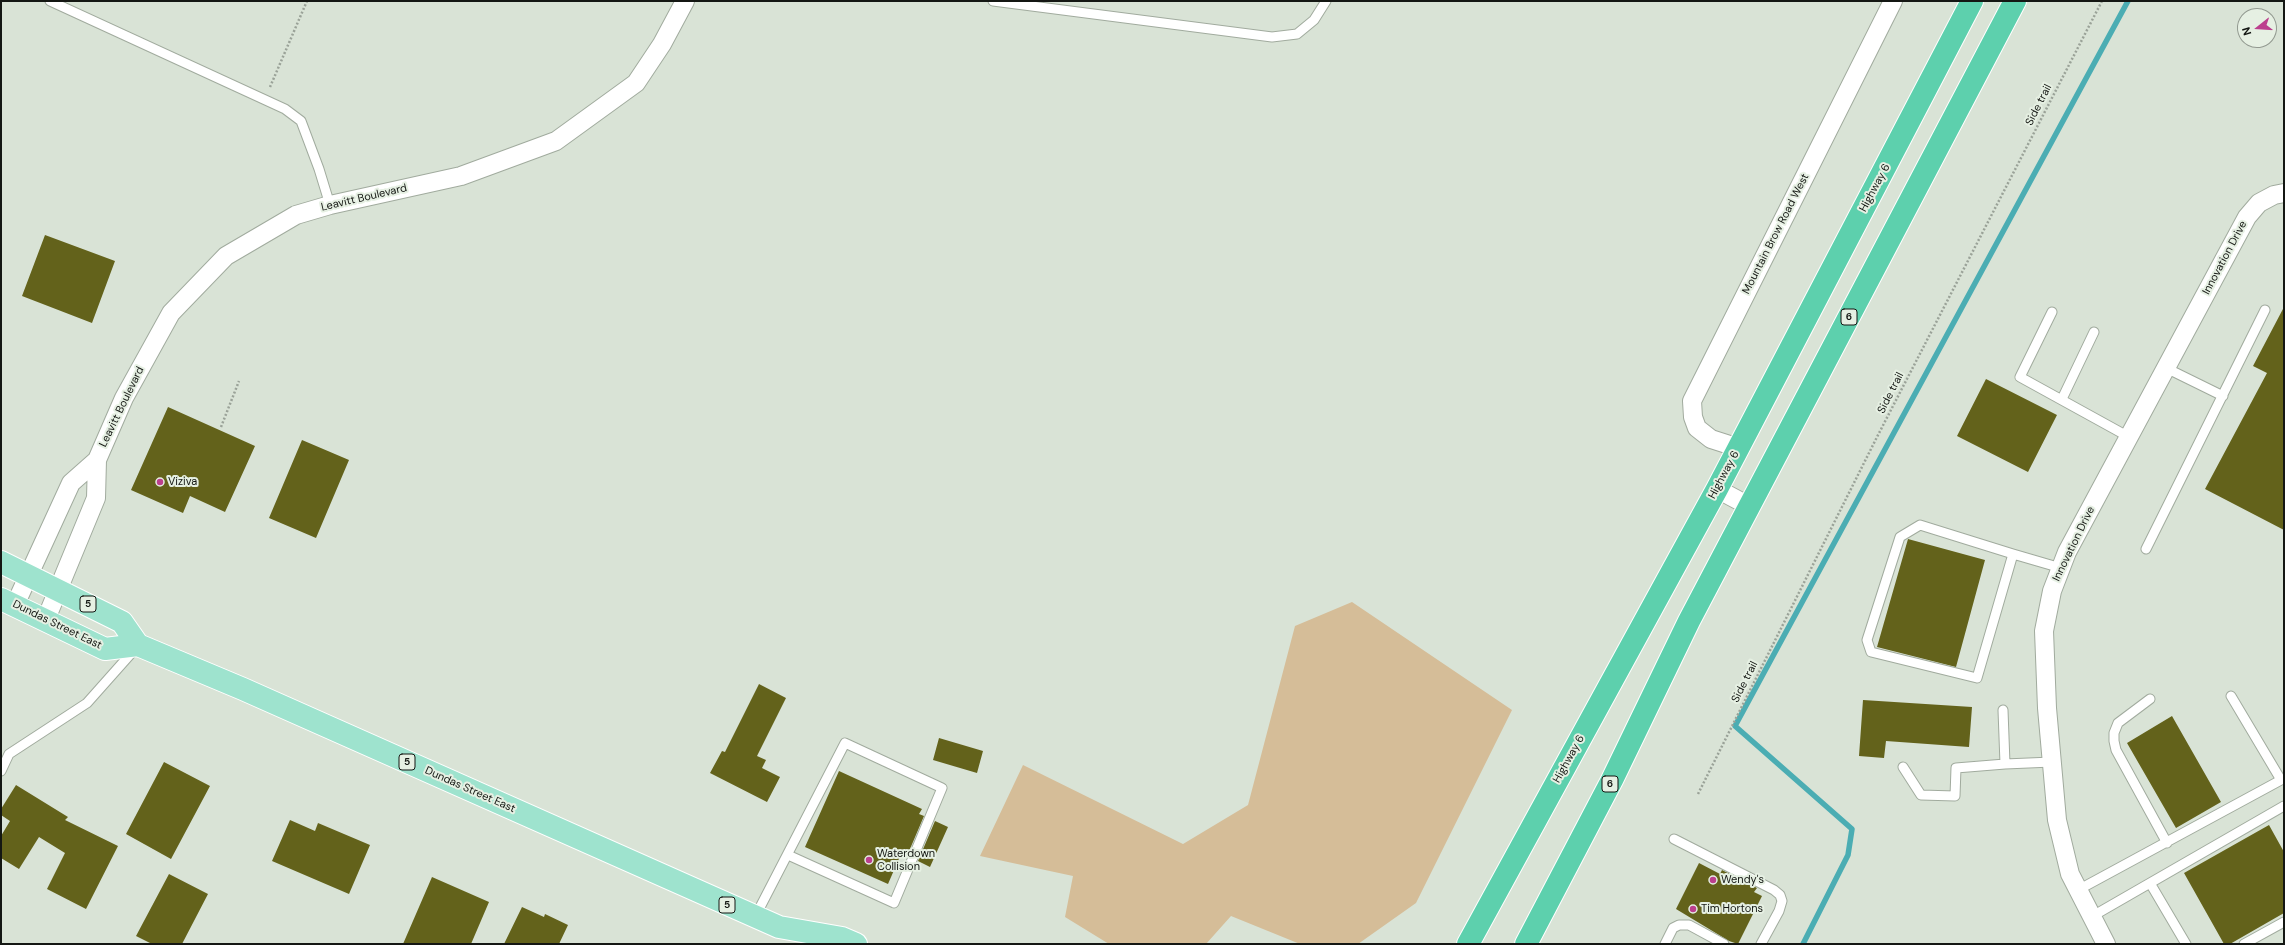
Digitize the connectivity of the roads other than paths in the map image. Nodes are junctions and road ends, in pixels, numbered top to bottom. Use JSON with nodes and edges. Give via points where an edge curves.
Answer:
{"nodes":[{"id":1,"x":50,"y":1,"type":"edge"},
{"id":2,"x":685,"y":1,"type":"edge"},
{"id":3,"x":993,"y":1,"type":"edge"},
{"id":4,"x":1326,"y":1,"type":"edge"},
{"id":5,"x":1893,"y":1,"type":"edge"},
{"id":6,"x":1972,"y":1,"type":"edge"},
{"id":7,"x":2014,"y":1,"type":"edge"},
{"id":8,"x":2284,"y":193,"type":"edge"},
{"id":9,"x":330,"y":205,"type":"junction"},
{"id":10,"x":2265,"y":310,"type":"dead end"},
{"id":11,"x":2052,"y":312,"type":"dead end"},
{"id":12,"x":2094,"y":332,"type":"dead end"},
{"id":13,"x":2166,"y":368,"type":"junction"},
{"id":14,"x":2223,"y":396,"type":"junction"},
{"id":15,"x":2062,"y":399,"type":"junction"},
{"id":16,"x":2129,"y":437,"type":"junction"},
{"id":17,"x":1739,"y":448,"type":"junction"},
{"id":18,"x":97,"y":460,"type":"junction"},
{"id":19,"x":1717,"y":488,"type":"junction"},
{"id":20,"x":1749,"y":506,"type":"junction"},
{"id":21,"x":2146,"y":549,"type":"dead end"},
{"id":22,"x":2013,"y":554,"type":"junction"},
{"id":23,"x":1,"y":562,"type":"edge"},
{"id":24,"x":2061,"y":568,"type":"junction"},
{"id":25,"x":28,"y":574,"type":"junction"},
{"id":26,"x":58,"y":589,"type":"junction"},
{"id":27,"x":8,"y":602,"type":"edge"},
{"id":28,"x":46,"y":619,"type":"junction"},
{"id":29,"x":138,"y":645,"type":"junction"},
{"id":30,"x":2231,"y":696,"type":"dead end"},
{"id":31,"x":2150,"y":699,"type":"dead end"},
{"id":32,"x":2003,"y":710,"type":"dead end"},
{"id":33,"x":2052,"y":762,"type":"junction"},
{"id":34,"x":2005,"y":764,"type":"junction"},
{"id":35,"x":1903,"y":767,"type":"dead end"},
{"id":36,"x":1,"y":771,"type":"edge"},
{"id":37,"x":2284,"y":806,"type":"edge"},
{"id":38,"x":1674,"y":840,"type":"dead end"},
{"id":39,"x":2167,"y":842,"type":"junction"},
{"id":40,"x":788,"y":855,"type":"junction"},
{"id":41,"x":2150,"y":883,"type":"junction"},
{"id":42,"x":2078,"y":890,"type":"junction"},
{"id":43,"x":755,"y":917,"type":"junction"},
{"id":44,"x":2091,"y":917,"type":"junction"},
{"id":45,"x":2284,"y":922,"type":"edge"},
{"id":46,"x":779,"y":927,"type":"junction"},
{"id":47,"x":803,"y":944,"type":"edge"},
{"id":48,"x":856,"y":944,"type":"edge"},
{"id":49,"x":1468,"y":944,"type":"edge"},
{"id":50,"x":1526,"y":944,"type":"edge"},
{"id":51,"x":1665,"y":944,"type":"edge"},
{"id":52,"x":1724,"y":944,"type":"edge"},
{"id":53,"x":1762,"y":944,"type":"edge"},
{"id":54,"x":2106,"y":944,"type":"edge"},
{"id":55,"x":2186,"y":944,"type":"edge"},
{"id":56,"x":2244,"y":944,"type":"edge"}],
"edges":[{"from":1,"to":9,"type":"lane","via":[[285,109],[300,121]]},
{"from":2,"to":9,"type":"street","name":"Leavitt Boulevard","via":[[662,44],[636,82],[556,141],[461,176]]},
{"from":3,"to":4,"type":"lane","via":[[1272,37],[1297,34],[1314,20]]},
{"from":5,"to":17,"type":"street","name":"Mountain Brow Road West","via":[[1692,401],[1697,428],[1711,440]]},
{"from":6,"to":17,"type":"highway","name":"Highway 6"},
{"from":7,"to":20,"type":"highway","number":"6"},
{"from":8,"to":13,"type":"street","name":"Innovation Drive","via":[[2259,203],[2247,217]]},
{"from":9,"to":18,"type":"street","name":"Leavitt Boulevard","via":[[296,216],[226,256],[171,313],[124,398]]},
{"from":10,"to":14,"type":"lane"},
{"from":11,"to":15,"type":"lane","via":[[2020,377]]},
{"from":12,"to":15,"type":"lane"},
{"from":13,"to":14,"type":"lane"},
{"from":13,"to":16,"type":"street","name":"Innovation Drive"},
{"from":14,"to":21,"type":"lane"},
{"from":15,"to":16,"type":"lane"},
{"from":16,"to":24,"type":"street","name":"Innovation Drive"},
{"from":17,"to":19,"type":"highway","name":"Highway 6"},
{"from":18,"to":25,"type":"street","name":"Leavitt Boulevard","via":[[71,483]]},
{"from":18,"to":26,"type":"street","name":"Leavitt Boulevard","via":[[96,498]]},
{"from":19,"to":20,"type":"street"},
{"from":19,"to":49,"type":"highway","name":"Highway 6"},
{"from":20,"to":50,"type":"highway","number":"6"},
{"from":22,"to":22,"type":"lane","via":[[1920,525],[1900,537],[1867,640],[1871,652],[1977,678]]},
{"from":22,"to":24,"type":"lane"},
{"from":23,"to":25,"type":"main road","number":"5"},
{"from":24,"to":33,"type":"street","name":"Innovation Drive","via":[[2052,591],[2044,631]]},
{"from":25,"to":26,"type":"main road","number":"5"},
{"from":25,"to":27,"type":"street","name":"Leavitt Boulevard"},
{"from":26,"to":28,"type":"street","name":"Leavitt Boulevard"},
{"from":26,"to":29,"type":"main road","number":"5","via":[[122,622]]},
{"from":27,"to":28,"type":"main road","name":"Dundas Street East","number":"5"},
{"from":28,"to":29,"type":"main road","name":"Dundas Street East","number":"5","via":[[105,649]]},
{"from":29,"to":36,"type":"lane","via":[[87,703],[9,754]]},
{"from":29,"to":43,"type":"main road","name":"Dundas Street East","number":"5","via":[[243,689]]},
{"from":30,"to":39,"type":"lane","via":[[2281,780]]},
{"from":31,"to":39,"type":"lane","via":[[2118,723],[2114,741],[2116,750]]},
{"from":32,"to":34,"type":"lane"},
{"from":33,"to":34,"type":"lane"},
{"from":33,"to":42,"type":"street","name":"Innovation Drive","via":[[2057,820],[2070,874]]},
{"from":34,"to":35,"type":"lane","via":[[1956,768],[1955,796],[1921,796]]},
{"from":37,"to":41,"type":"lane"},
{"from":38,"to":53,"type":"lane","via":[[1780,895],[1782,901],[1779,911]]},
{"from":39,"to":42,"type":"lane"},
{"from":40,"to":40,"type":"lane","via":[[845,743],[942,788],[894,903]]},
{"from":40,"to":43,"type":"lane"},
{"from":41,"to":44,"type":"lane"},
{"from":41,"to":55,"type":"lane"},
{"from":42,"to":44,"type":"street","name":"Innovation Drive"},
{"from":43,"to":46,"type":"main road","name":"Dundas Street East","number":"5"},
{"from":44,"to":54,"type":"street","name":"Innovation Drive"},
{"from":45,"to":56,"type":"lane"},
{"from":46,"to":47,"type":"main road","name":"Dundas Street East","number":"5"},
{"from":46,"to":48,"type":"main road","name":"Dundas Street East","number":"5","via":[[842,938]]},
{"from":51,"to":52,"type":"lane","via":[[1673,928],[1679,925],[1689,925]]}]}
